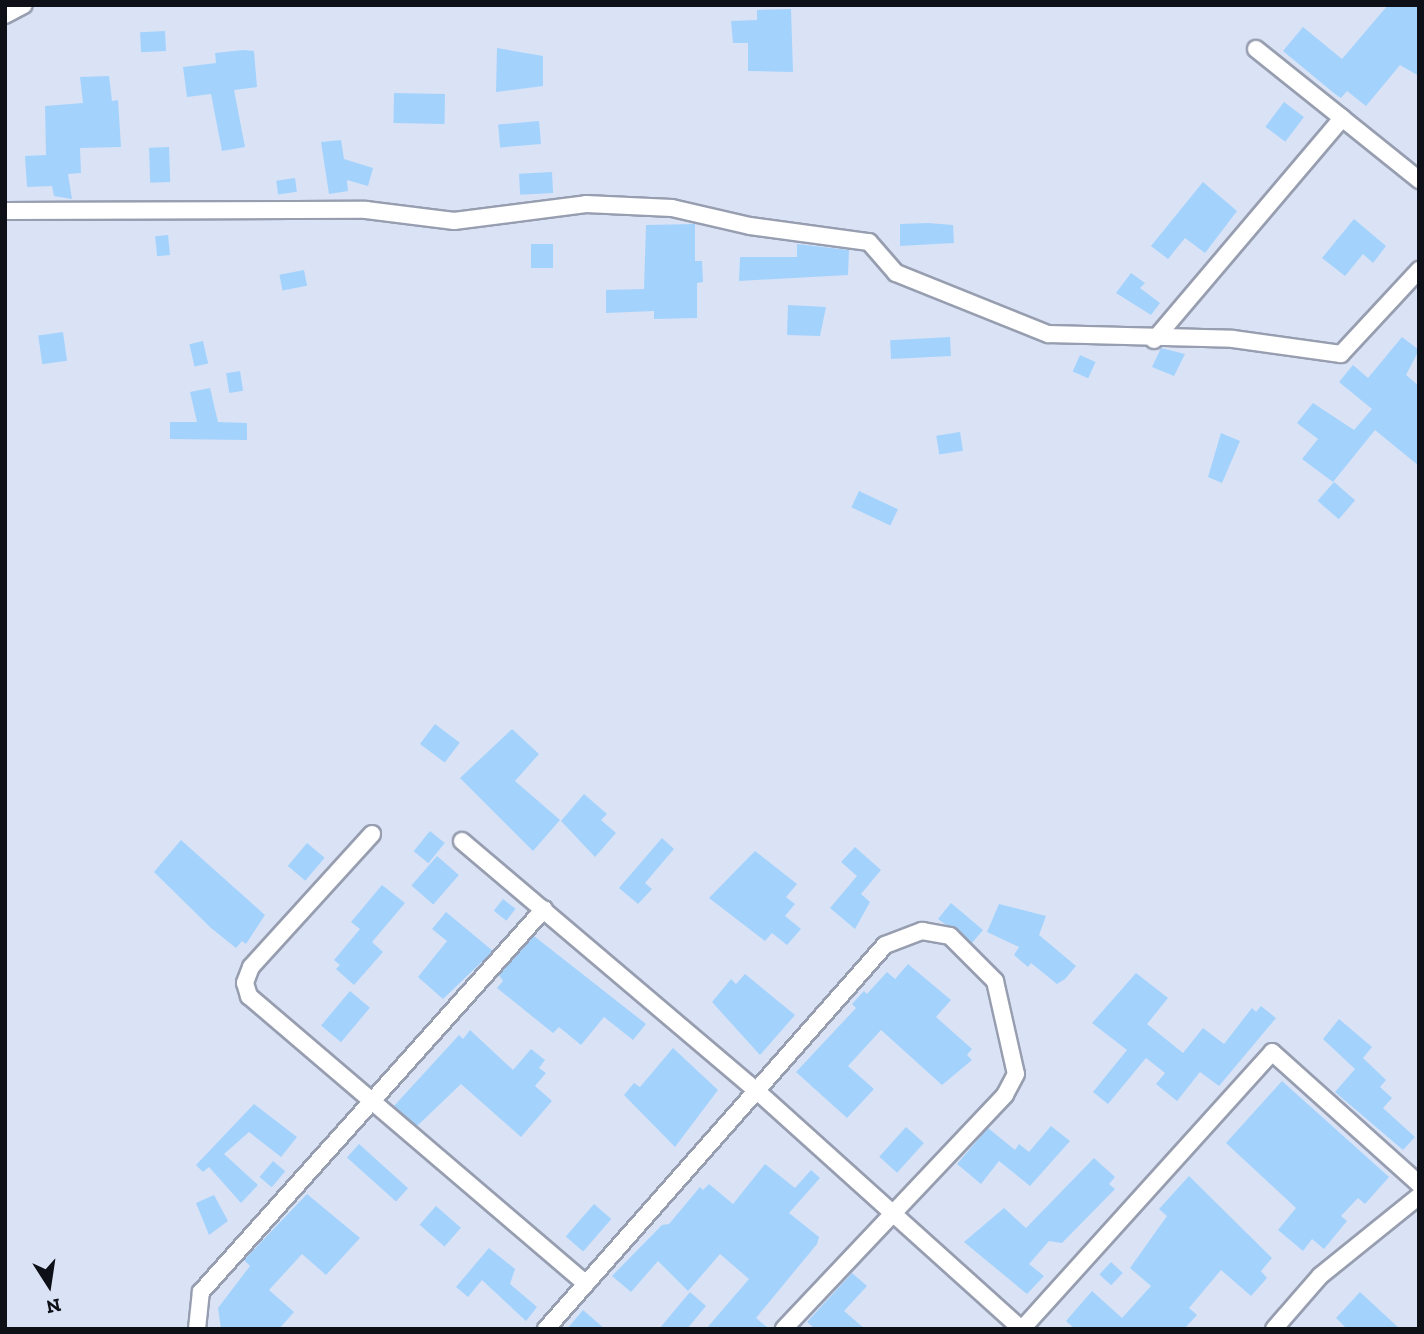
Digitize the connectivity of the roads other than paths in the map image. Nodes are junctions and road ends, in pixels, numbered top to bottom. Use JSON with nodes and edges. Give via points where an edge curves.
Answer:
{"nodes":[{"id":1,"x":24,"y":5,"type":"edge"},
{"id":2,"x":5,"y":15,"type":"edge"},
{"id":3,"x":1256,"y":49,"type":"dead end"},
{"id":4,"x":1342,"y":118,"type":"junction"},
{"id":5,"x":1419,"y":180,"type":"edge"},
{"id":6,"x":5,"y":211,"type":"edge"},
{"id":7,"x":1419,"y":270,"type":"edge"},
{"id":8,"x":1154,"y":340,"type":"junction"},
{"id":9,"x":372,"y":834,"type":"dead end"},
{"id":10,"x":462,"y":841,"type":"dead end"},
{"id":11,"x":544,"y":909,"type":"junction"},
{"id":12,"x":757,"y":1091,"type":"junction"},
{"id":13,"x":371,"y":1102,"type":"junction"},
{"id":14,"x":1419,"y":1184,"type":"edge"},
{"id":15,"x":1419,"y":1196,"type":"edge"},
{"id":16,"x":890,"y":1211,"type":"junction"},
{"id":17,"x":586,"y":1284,"type":"junction"},
{"id":18,"x":197,"y":1329,"type":"edge"},
{"id":19,"x":546,"y":1329,"type":"edge"},
{"id":20,"x":784,"y":1329,"type":"edge"},
{"id":21,"x":1022,"y":1329,"type":"edge"},
{"id":22,"x":1275,"y":1329,"type":"edge"}],
"edges":[{"from":1,"to":2,"type":"street"},
{"from":3,"to":4,"type":"street"},
{"from":4,"to":5,"type":"street"},
{"from":4,"to":8,"type":"street"},
{"from":6,"to":8,"type":"street","via":[[366,210],[454,221],[586,204],[672,208],[750,226],[869,242],[896,273],[1048,334]]},
{"from":7,"to":8,"type":"street","via":[[1341,354],[1233,339]]},
{"from":9,"to":13,"type":"street","via":[[251,967],[245,983],[249,996]]},
{"from":10,"to":11,"type":"street"},
{"from":11,"to":12,"type":"street"},
{"from":11,"to":13,"type":"street"},
{"from":12,"to":16,"type":"street"},
{"from":12,"to":16,"type":"street","via":[[885,945],[922,931],[950,936],[978,958],[995,981],[1006,1013],[1016,1074],[1005,1095]]},
{"from":12,"to":17,"type":"street"},
{"from":13,"to":17,"type":"street"},
{"from":13,"to":18,"type":"street","via":[[201,1292]]},
{"from":14,"to":21,"type":"street","via":[[1272,1052]]},
{"from":15,"to":22,"type":"street","via":[[1320,1276]]},
{"from":16,"to":20,"type":"street"},
{"from":16,"to":21,"type":"street"},
{"from":17,"to":19,"type":"street"}]}
